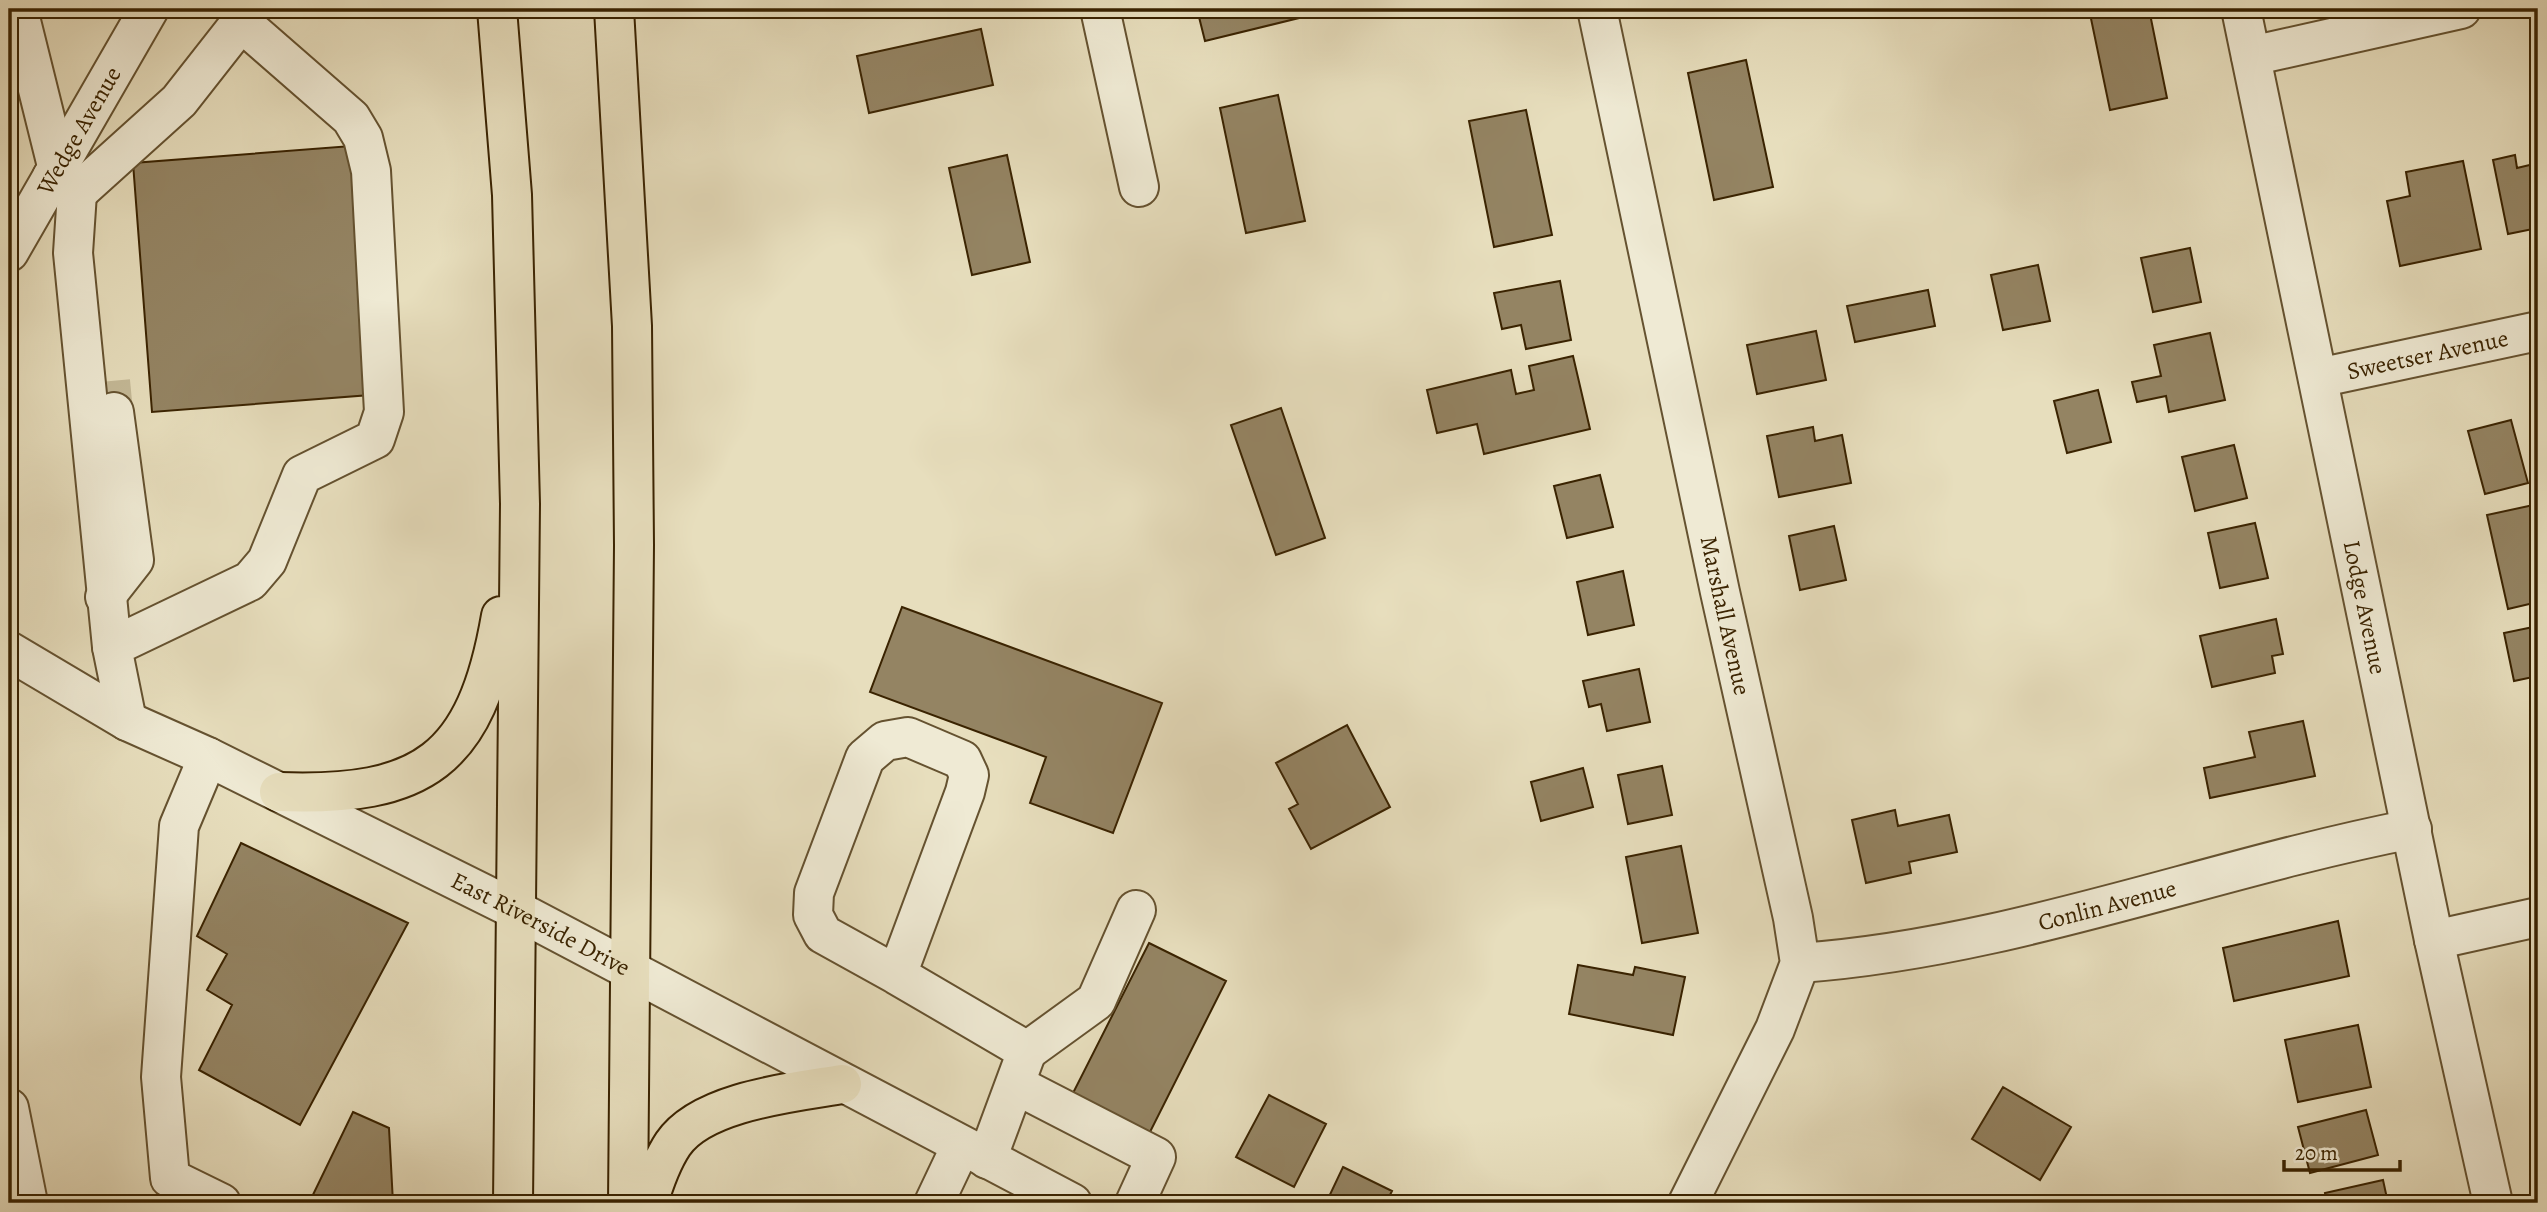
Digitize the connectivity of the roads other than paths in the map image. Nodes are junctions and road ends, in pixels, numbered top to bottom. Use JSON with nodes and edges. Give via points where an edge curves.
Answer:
{"nodes":[{"id":1,"x":18,"y":9,"type":"edge"},
{"id":2,"x":149,"y":9,"type":"edge"},
{"id":3,"x":497,"y":9,"type":"edge"},
{"id":4,"x":614,"y":9,"type":"edge"},
{"id":5,"x":1100,"y":9,"type":"edge"},
{"id":6,"x":1597,"y":9,"type":"edge"},
{"id":7,"x":2241,"y":9,"type":"edge"},
{"id":8,"x":2461,"y":9,"type":"edge"},
{"id":9,"x":245,"y":15,"type":"edge"},
{"id":10,"x":2353,"y":21,"type":"edge"},
{"id":11,"x":2251,"y":56,"type":"junction"},
{"id":12,"x":62,"y":179,"type":"junction"},
{"id":13,"x":1139,"y":187,"type":"dead end"},
{"id":14,"x":9,"y":251,"type":"edge"},
{"id":15,"x":73,"y":253,"type":"junction"},
{"id":16,"x":2538,"y":331,"type":"edge"},
{"id":17,"x":2318,"y":377,"type":"junction"},
{"id":18,"x":520,"y":504,"type":"junction"},
{"id":19,"x":105,"y":597,"type":"junction"},
{"id":20,"x":112,"y":647,"type":"junction"},
{"id":21,"x":9,"y":651,"type":"edge"},
{"id":22,"x":127,"y":721,"type":"junction"},
{"id":23,"x":208,"y":757,"type":"junction"},
{"id":24,"x":279,"y":792,"type":"junction"},
{"id":25,"x":2412,"y":829,"type":"junction"},
{"id":26,"x":516,"y":910,"type":"junction"},
{"id":27,"x":1136,"y":910,"type":"dead end"},
{"id":28,"x":2538,"y":917,"type":"edge"},
{"id":29,"x":2434,"y":940,"type":"junction"},
{"id":30,"x":1800,"y":963,"type":"junction"},
{"id":31,"x":631,"y":968,"type":"junction"},
{"id":32,"x":897,"y":975,"type":"junction"},
{"id":33,"x":1022,"y":1068,"type":"junction"},
{"id":34,"x":842,"y":1084,"type":"junction"},
{"id":35,"x":9,"y":1108,"type":"edge"},
{"id":36,"x":974,"y":1153,"type":"junction"},
{"id":37,"x":28,"y":1203,"type":"edge"},
{"id":38,"x":221,"y":1203,"type":"edge"},
{"id":39,"x":513,"y":1203,"type":"edge"},
{"id":40,"x":628,"y":1203,"type":"edge"},
{"id":41,"x":648,"y":1203,"type":"edge"},
{"id":42,"x":934,"y":1203,"type":"edge"},
{"id":43,"x":1072,"y":1203,"type":"edge"},
{"id":44,"x":1135,"y":1203,"type":"edge"},
{"id":45,"x":1688,"y":1203,"type":"edge"},
{"id":46,"x":2493,"y":1203,"type":"edge"}],
"edges":[{"from":1,"to":12,"type":"street"},
{"from":2,"to":12,"type":"street","name":"Wedge Avenue"},
{"from":3,"to":18,"type":"highway","via":[[512,195]]},
{"from":4,"to":31,"type":"highway","via":[[632,326]]},
{"from":5,"to":13,"type":"street"},
{"from":6,"to":30,"type":"street","name":"Marshall Avenue"},
{"from":7,"to":11,"type":"street","name":"Lodge Avenue"},
{"from":8,"to":10,"type":"street"},
{"from":9,"to":12,"type":"street","via":[[179,101]]},
{"from":9,"to":20,"type":"street","via":[[351,118],[363,138],[371,171],[384,412],[375,439],[302,475],[267,561],[250,582]]},
{"from":10,"to":11,"type":"street"},
{"from":11,"to":17,"type":"street","name":"Lodge Avenue"},
{"from":12,"to":14,"type":"street","name":"Wedge Avenue"},
{"from":12,"to":15,"type":"street"},
{"from":15,"to":19,"type":"street"},
{"from":15,"to":19,"type":"street","via":[[98,287],[134,561]]},
{"from":16,"to":17,"type":"street","name":"Sweetser Avenue"},
{"from":17,"to":25,"type":"street","name":"Lodge Avenue"},
{"from":18,"to":24,"type":"highway","via":[[492,666],[467,726],[428,765],[385,785],[350,792]]},
{"from":18,"to":26,"type":"highway"},
{"from":19,"to":20,"type":"street"},
{"from":20,"to":22,"type":"street"},
{"from":21,"to":22,"type":"street","name":"East Riverside Drive"},
{"from":22,"to":23,"type":"street","name":"East Riverside Drive"},
{"from":23,"to":24,"type":"street","name":"East Riverside Drive"},
{"from":23,"to":38,"type":"street","via":[[178,826],[161,1077],[170,1178]]},
{"from":24,"to":26,"type":"street","name":"East Riverside Drive"},
{"from":25,"to":29,"type":"street","name":"Lodge Avenue"},
{"from":25,"to":30,"type":"street","name":"Conlin Avenue","via":[[2044,922],[1846,960]]},
{"from":26,"to":31,"type":"street","name":"East Riverside Drive"},
{"from":26,"to":39,"type":"highway"},
{"from":27,"to":33,"type":"street","via":[[1096,1001]]},
{"from":28,"to":29,"type":"street"},
{"from":29,"to":46,"type":"street","name":"Lodge Avenue"},
{"from":30,"to":45,"type":"street","name":"Marshall Avenue","via":[[1775,1029]]},
{"from":31,"to":34,"type":"street","name":"East Riverside Drive"},
{"from":31,"to":40,"type":"highway"},
{"from":32,"to":32,"type":"street","via":[[969,775],[962,760],[908,737],[885,741],[865,758],[814,893],[813,915],[824,934]]},
{"from":32,"to":33,"type":"street"},
{"from":33,"to":36,"type":"street"},
{"from":33,"to":44,"type":"street","via":[[1156,1157]]},
{"from":34,"to":36,"type":"street","name":"East Riverside Drive"},
{"from":34,"to":41,"type":"highway","via":[[736,1105],[688,1127],[659,1169]]},
{"from":35,"to":37,"type":"street"},
{"from":36,"to":42,"type":"street"},
{"from":36,"to":43,"type":"street","name":"East Riverside Drive"}]}
